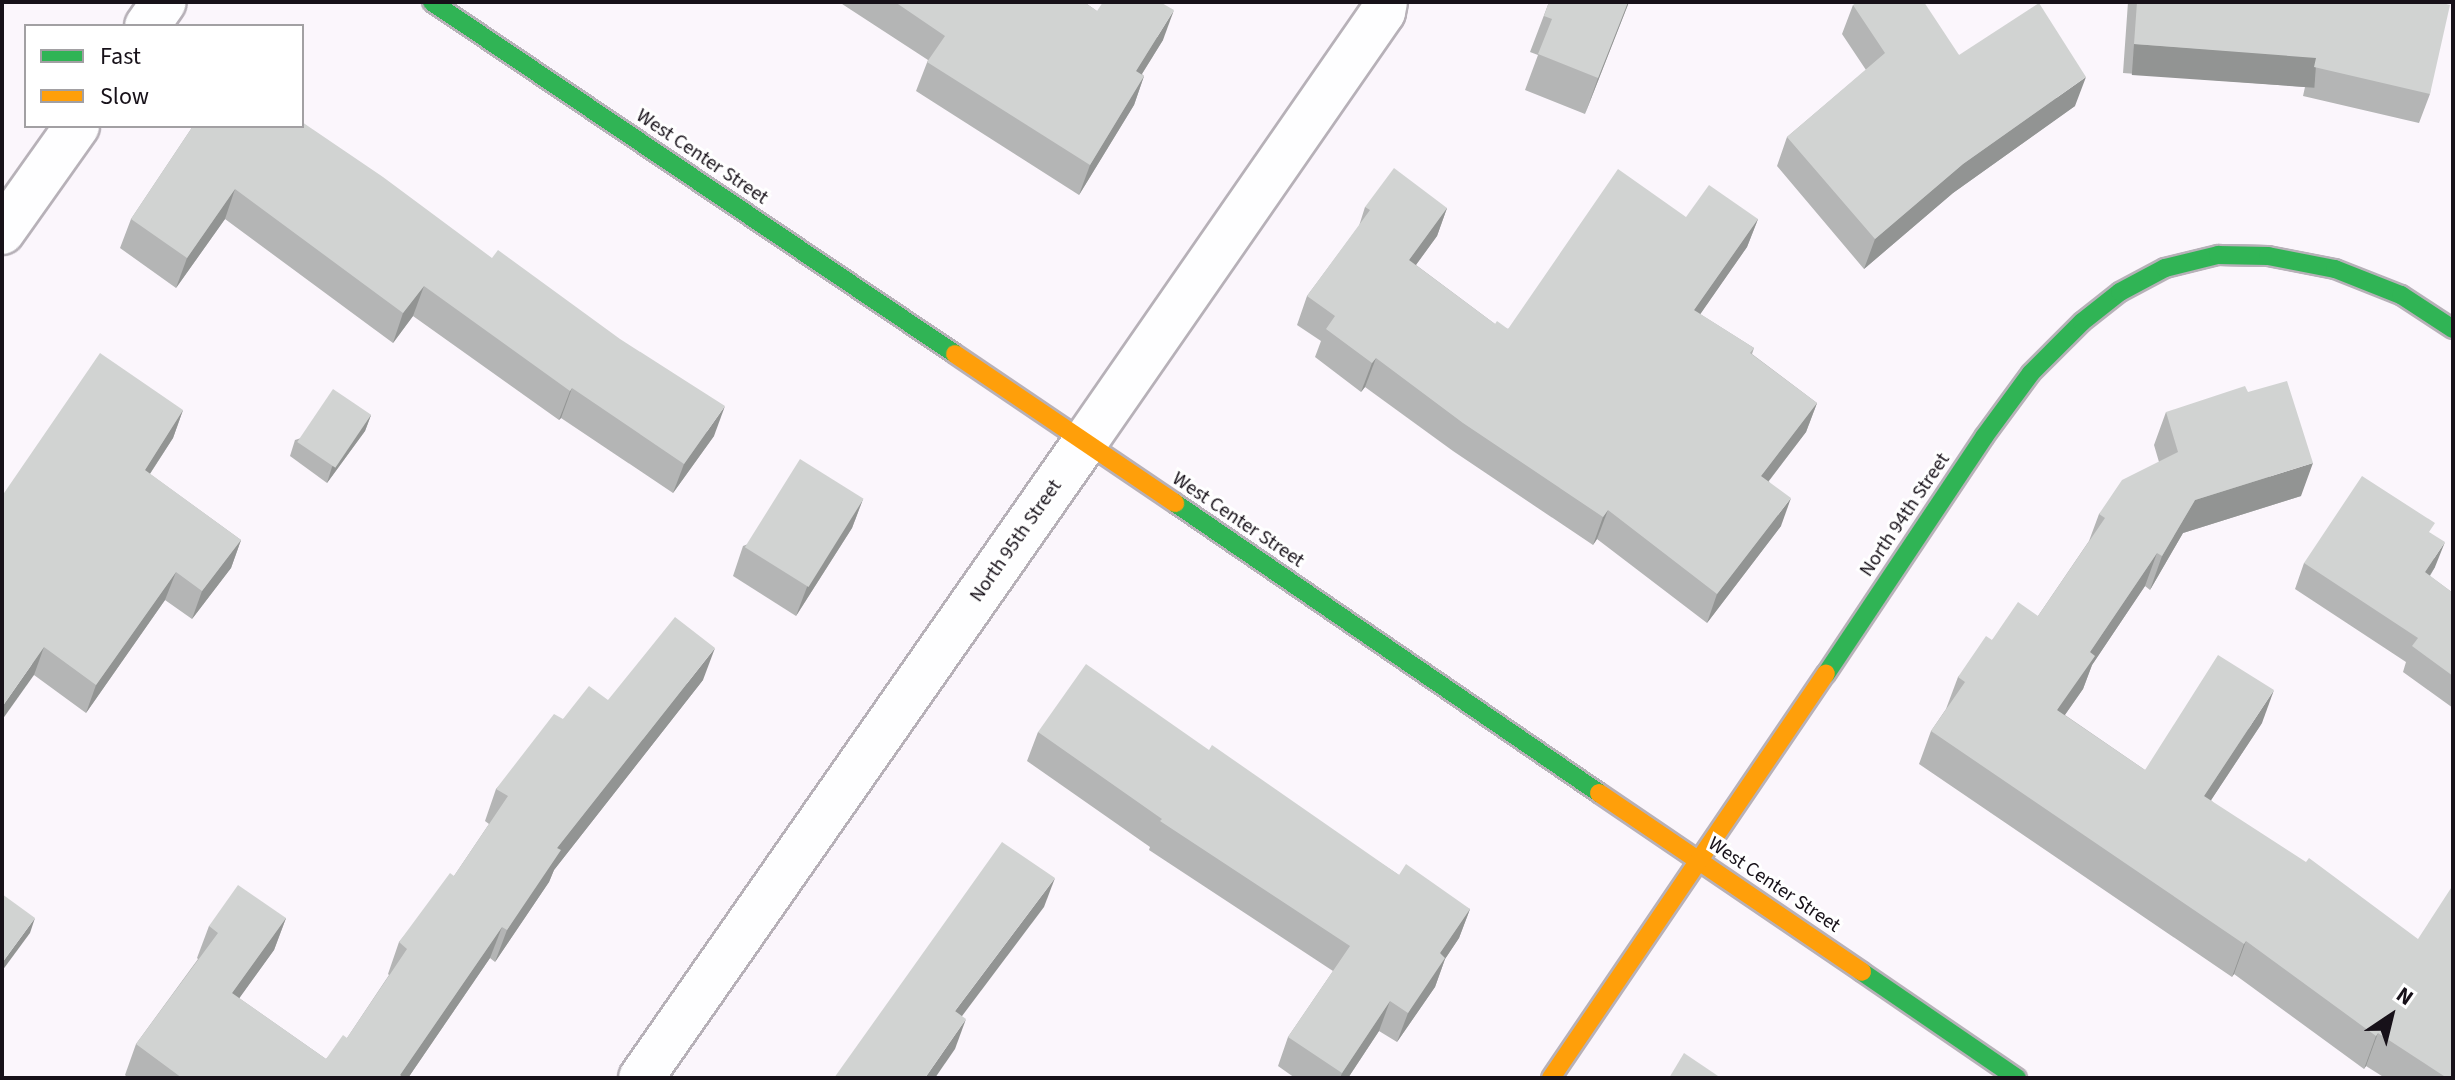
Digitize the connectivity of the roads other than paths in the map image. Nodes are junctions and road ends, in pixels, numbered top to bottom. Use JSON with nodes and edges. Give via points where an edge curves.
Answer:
{"nodes":[{"id":1,"x":164,"y":2,"type":"edge"},
{"id":2,"x":432,"y":2,"type":"edge"},
{"id":3,"x":1385,"y":2,"type":"edge"},
{"id":4,"x":148,"y":24,"type":"edge"},
{"id":5,"x":76,"y":128,"type":"edge"},
{"id":6,"x":2,"y":232,"type":"edge"},
{"id":7,"x":2453,"y":329,"type":"edge"},
{"id":8,"x":1085,"y":442,"type":"junction"},
{"id":9,"x":1701,"y":862,"type":"junction"},
{"id":10,"x":641,"y":1078,"type":"edge"},
{"id":11,"x":1551,"y":1078,"type":"edge"},
{"id":12,"x":2017,"y":1078,"type":"edge"}],
"edges":[{"from":1,"to":4,"type":"street"},
{"from":2,"to":8,"type":"street","name":"West Center Street"},
{"from":3,"to":8,"type":"street","name":"North 95th Street"},
{"from":5,"to":6,"type":"street"},
{"from":7,"to":9,"type":"street","name":"North 94th Street","via":[[2401,295],[2335,269],[2268,256],[2218,255],[2165,268],[2120,292],[2031,373]]},
{"from":8,"to":9,"type":"street","name":"West Center Street"},
{"from":8,"to":10,"type":"street","name":"North 95th Street"},
{"from":9,"to":11,"type":"street","name":"North 94th Street"},
{"from":9,"to":12,"type":"street","name":"West Center Street"}]}
